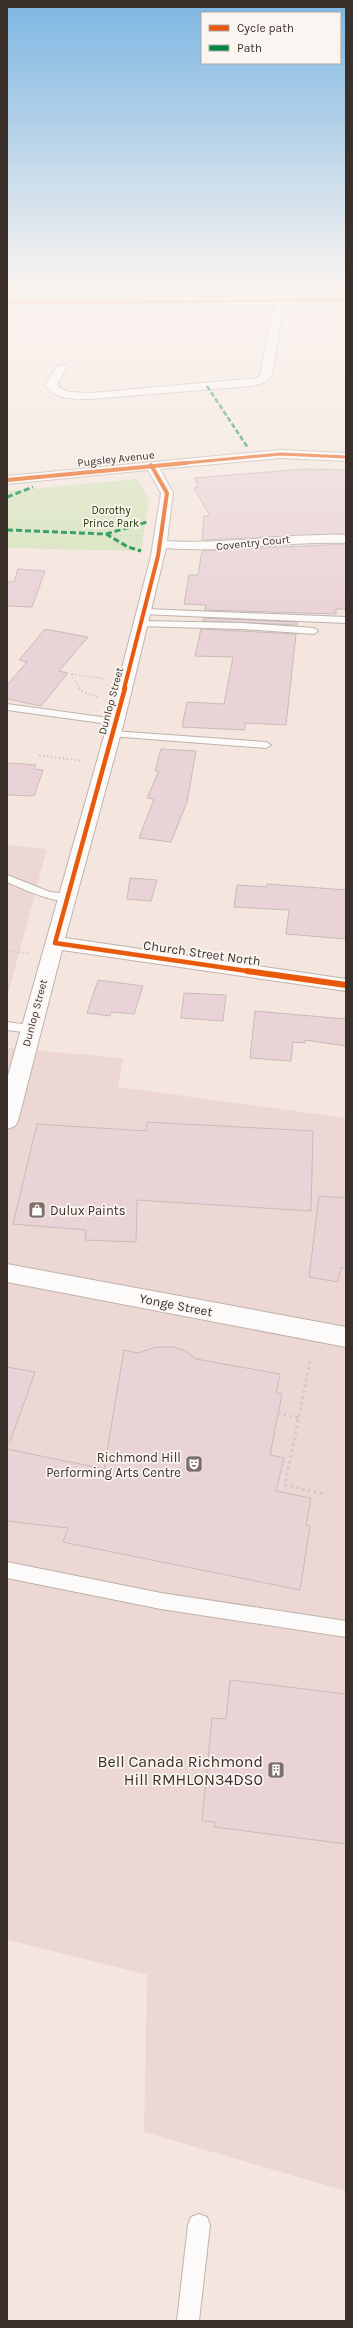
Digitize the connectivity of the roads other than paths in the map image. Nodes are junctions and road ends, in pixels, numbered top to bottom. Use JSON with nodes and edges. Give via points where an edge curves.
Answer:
{"nodes":[{"id":1,"x":59,"y":393,"type":"edge"},
{"id":2,"x":132,"y":393,"type":"edge"},
{"id":3,"x":346,"y":456,"type":"edge"},
{"id":4,"x":152,"y":465,"type":"junction"},
{"id":5,"x":7,"y":480,"type":"edge"},
{"id":6,"x":346,"y":539,"type":"edge"},
{"id":7,"x":160,"y":544,"type":"junction"},
{"id":8,"x":143,"y":618,"type":"junction"},
{"id":9,"x":346,"y":620,"type":"edge"},
{"id":10,"x":314,"y":631,"type":"dead end"},
{"id":11,"x":7,"y":707,"type":"edge"},
{"id":12,"x":115,"y":728,"type":"junction"},
{"id":13,"x":266,"y":745,"type":"dead end"},
{"id":14,"x":7,"y":878,"type":"edge"},
{"id":15,"x":68,"y":897,"type":"junction"},
{"id":16,"x":55,"y":943,"type":"junction"},
{"id":17,"x":346,"y":985,"type":"edge"},
{"id":18,"x":7,"y":1026,"type":"edge"},
{"id":19,"x":30,"y":1029,"type":"junction"},
{"id":20,"x":7,"y":1122,"type":"edge"},
{"id":21,"x":7,"y":1273,"type":"edge"},
{"id":22,"x":346,"y":1337,"type":"edge"},
{"id":23,"x":7,"y":1570,"type":"edge"},
{"id":24,"x":346,"y":1629,"type":"edge"},
{"id":25,"x":199,"y":2225,"type":"dead end"},
{"id":26,"x":188,"y":2321,"type":"edge"}],
"edges":[{"from":1,"to":2,"type":"street","via":[[90,396]]},
{"from":3,"to":4,"type":"street","name":"Pugsley Avenue","via":[[281,454]]},
{"from":4,"to":5,"type":"street","name":"Pugsley Avenue"},
{"from":4,"to":7,"type":"street","name":"Dunlop Street","via":[[167,493]]},
{"from":6,"to":7,"type":"street","name":"Coventry Court","via":[[311,537],[204,548]]},
{"from":7,"to":8,"type":"street","name":"Dunlop Street"},
{"from":8,"to":9,"type":"lane"},
{"from":8,"to":10,"type":"lane"},
{"from":8,"to":12,"type":"street","name":"Dunlop Street"},
{"from":11,"to":12,"type":"lane"},
{"from":12,"to":13,"type":"lane"},
{"from":12,"to":15,"type":"street","name":"Dunlop Street"},
{"from":14,"to":15,"type":"lane","via":[[48,895]]},
{"from":15,"to":16,"type":"street","name":"Dunlop Street"},
{"from":16,"to":17,"type":"street","name":"Church Street North"},
{"from":16,"to":19,"type":"street","name":"Dunlop Street"},
{"from":18,"to":19,"type":"lane"},
{"from":19,"to":20,"type":"street","name":"Dunlop Street"},
{"from":21,"to":22,"type":"street","name":"Yonge Street"},
{"from":23,"to":24,"type":"lane","via":[[161,1601]]},
{"from":25,"to":26,"type":"lane"}]}
